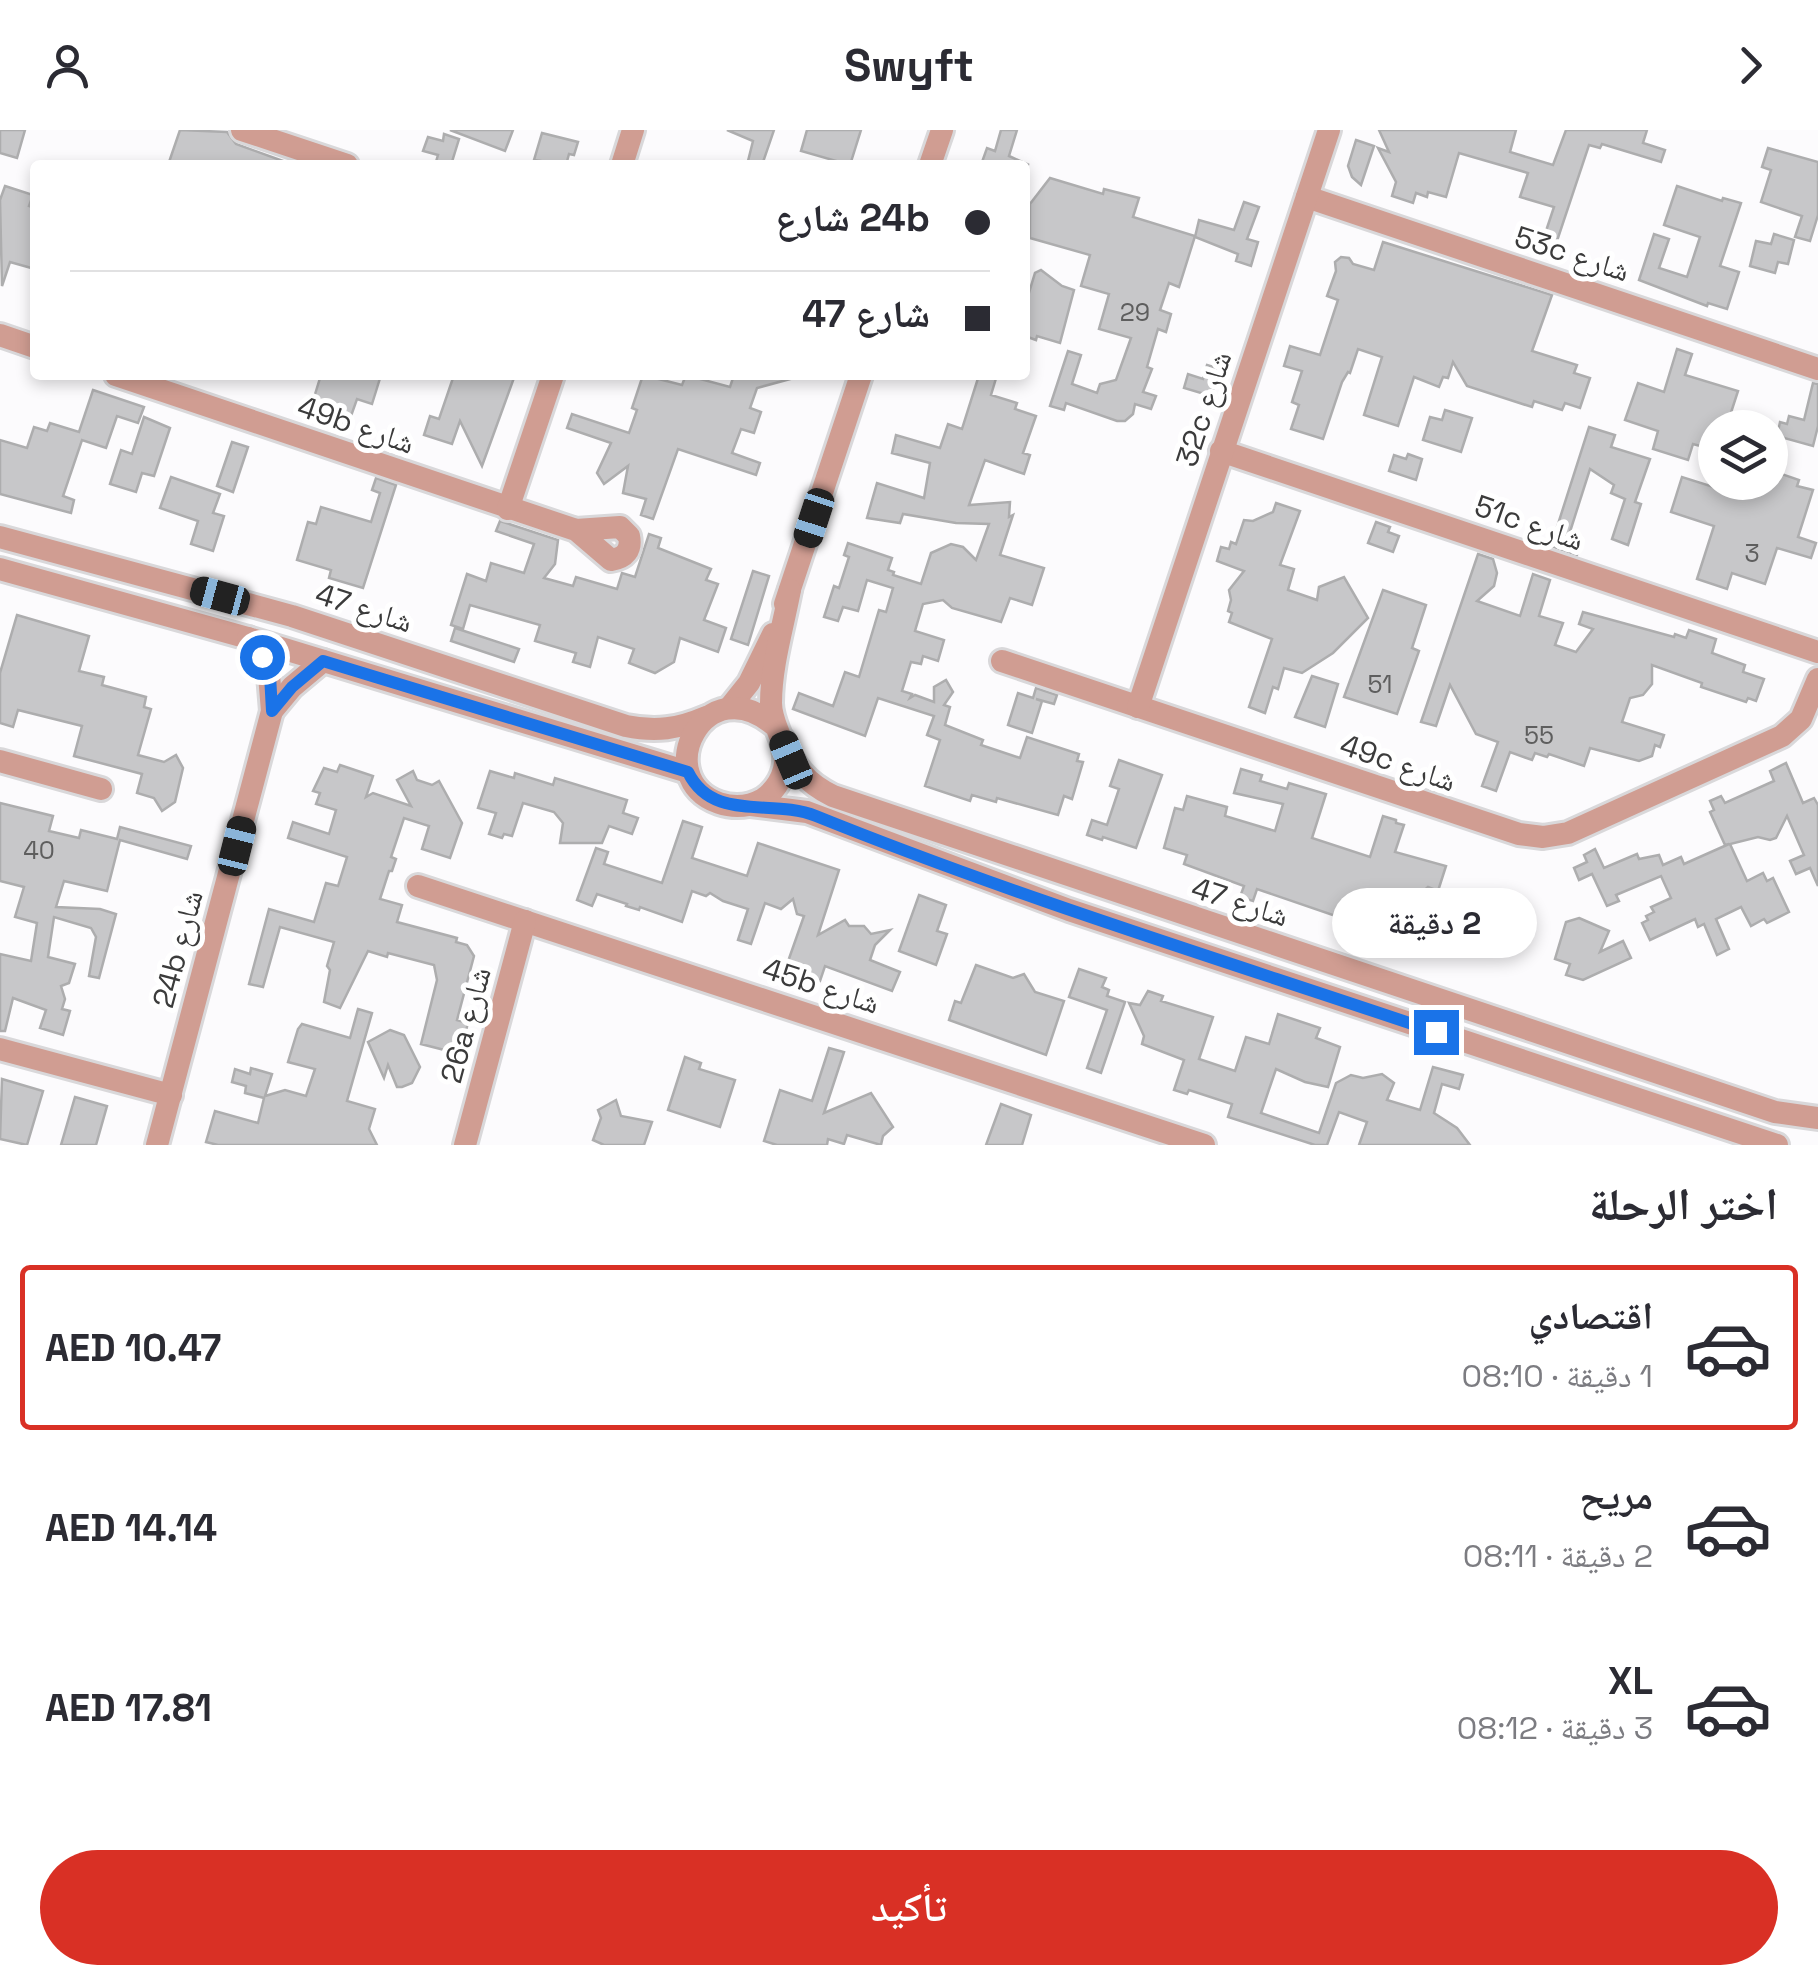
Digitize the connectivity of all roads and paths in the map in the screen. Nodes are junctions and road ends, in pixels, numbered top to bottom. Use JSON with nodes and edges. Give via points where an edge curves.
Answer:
{"nodes":[{"id":1,"x":242,"y":130,"type":"edge"},
{"id":2,"x":634,"y":130,"type":"edge"},
{"id":3,"x":942,"y":130,"type":"edge"},
{"id":4,"x":1329,"y":130,"type":"edge"},
{"id":5,"x":332,"y":160,"type":"edge"},
{"id":6,"x":624,"y":160,"type":"edge"},
{"id":7,"x":932,"y":160,"type":"edge"},
{"id":8,"x":1307,"y":197,"type":"junction"},
{"id":9,"x":0,"y":336,"type":"edge"},
{"id":10,"x":30,"y":345,"type":"edge"},
{"id":11,"x":1818,"y":369,"type":"edge"},
{"id":12,"x":131,"y":380,"type":"edge"},
{"id":13,"x":551,"y":380,"type":"edge"},
{"id":14,"x":859,"y":380,"type":"edge"},
{"id":15,"x":1222,"y":451,"type":"junction"},
{"id":16,"x":508,"y":508,"type":"junction"},
{"id":17,"x":576,"y":530,"type":"dead end"},
{"id":18,"x":0,"y":536,"type":"edge"},
{"id":19,"x":0,"y":569,"type":"edge"},
{"id":20,"x":790,"y":590,"type":"junction"},
{"id":21,"x":248,"y":638,"type":"junction"},
{"id":22,"x":1818,"y":652,"type":"edge"},
{"id":23,"x":323,"y":661,"type":"junction"},
{"id":24,"x":1002,"y":662,"type":"dead end"},
{"id":25,"x":1818,"y":679,"type":"edge"},
{"id":26,"x":1138,"y":707,"type":"junction"},
{"id":27,"x":729,"y":708,"type":"junction"},
{"id":28,"x":272,"y":711,"type":"junction"},
{"id":29,"x":706,"y":717,"type":"junction"},
{"id":30,"x":779,"y":733,"type":"junction"},
{"id":31,"x":0,"y":761,"type":"edge"},
{"id":32,"x":688,"y":772,"type":"junction"},
{"id":33,"x":101,"y":789,"type":"dead end"},
{"id":34,"x":751,"y":805,"type":"junction"},
{"id":35,"x":418,"y":886,"type":"dead end"},
{"id":36,"x":526,"y":921,"type":"junction"},
{"id":37,"x":0,"y":1050,"type":"edge"},
{"id":38,"x":171,"y":1095,"type":"junction"},
{"id":39,"x":1818,"y":1118,"type":"edge"},
{"id":40,"x":158,"y":1145,"type":"edge"},
{"id":41,"x":466,"y":1145,"type":"edge"},
{"id":42,"x":1204,"y":1145,"type":"edge"},
{"id":43,"x":1777,"y":1145,"type":"edge"}],
"edges":[{"from":1,"to":5,"type":"street"},
{"from":2,"to":6,"type":"street"},
{"from":3,"to":7,"type":"street"},
{"from":4,"to":8,"type":"street","name":"32c شارع"},
{"from":8,"to":11,"type":"street","name":"53c شارع"},
{"from":8,"to":15,"type":"street","name":"32c شارع"},
{"from":9,"to":10,"type":"street"},
{"from":12,"to":16,"type":"street","name":"49b شارع"},
{"from":13,"to":16,"type":"street"},
{"from":14,"to":20,"type":"street"},
{"from":15,"to":22,"type":"street","name":"51c شارع"},
{"from":15,"to":26,"type":"street","name":"32c شارع"},
{"from":16,"to":17,"type":"street","name":"49b شارع"},
{"from":18,"to":29,"type":"street","name":"شارع 47","via":[[292,616],[626,726],[664,730]]},
{"from":19,"to":21,"type":"street","name":"شارع 47"},
{"from":20,"to":27,"type":"street","via":[[759,664]]},
{"from":20,"to":30,"type":"street","via":[[770,706]]},
{"from":21,"to":23,"type":"street","name":"شارع 47"},
{"from":21,"to":28,"type":"street","name":"24b شارع","via":[[270,675]]},
{"from":23,"to":28,"type":"street","name":"24b شارع"},
{"from":23,"to":32,"type":"street","name":"شارع 47"},
{"from":24,"to":26,"type":"street","name":"49c شارع"},
{"from":25,"to":26,"type":"street","name":"49c شارع","via":[[1801,718],[1782,736],[1568,832],[1544,836],[1518,834]]},
{"from":27,"to":29,"type":"street"},
{"from":27,"to":30,"type":"street","via":[[762,715]]},
{"from":28,"to":38,"type":"street","name":"24b شارع"},
{"from":29,"to":32,"type":"street","via":[[688,746]]},
{"from":30,"to":34,"type":"street","via":[[784,772]]},
{"from":30,"to":39,"type":"street","name":"شارع 47","via":[[801,774],[833,796],[1775,1112]]},
{"from":31,"to":33,"type":"street"},
{"from":32,"to":34,"type":"street","via":[[710,800]]},
{"from":34,"to":43,"type":"street","name":"شارع 47","via":[[807,812],[1069,910]]},
{"from":35,"to":36,"type":"street","name":"45b شارع"},
{"from":36,"to":41,"type":"street","name":"26a شارع"},
{"from":36,"to":42,"type":"street","name":"45b شارع"},
{"from":37,"to":38,"type":"street"},
{"from":38,"to":40,"type":"street","name":"24b شارع"}]}
